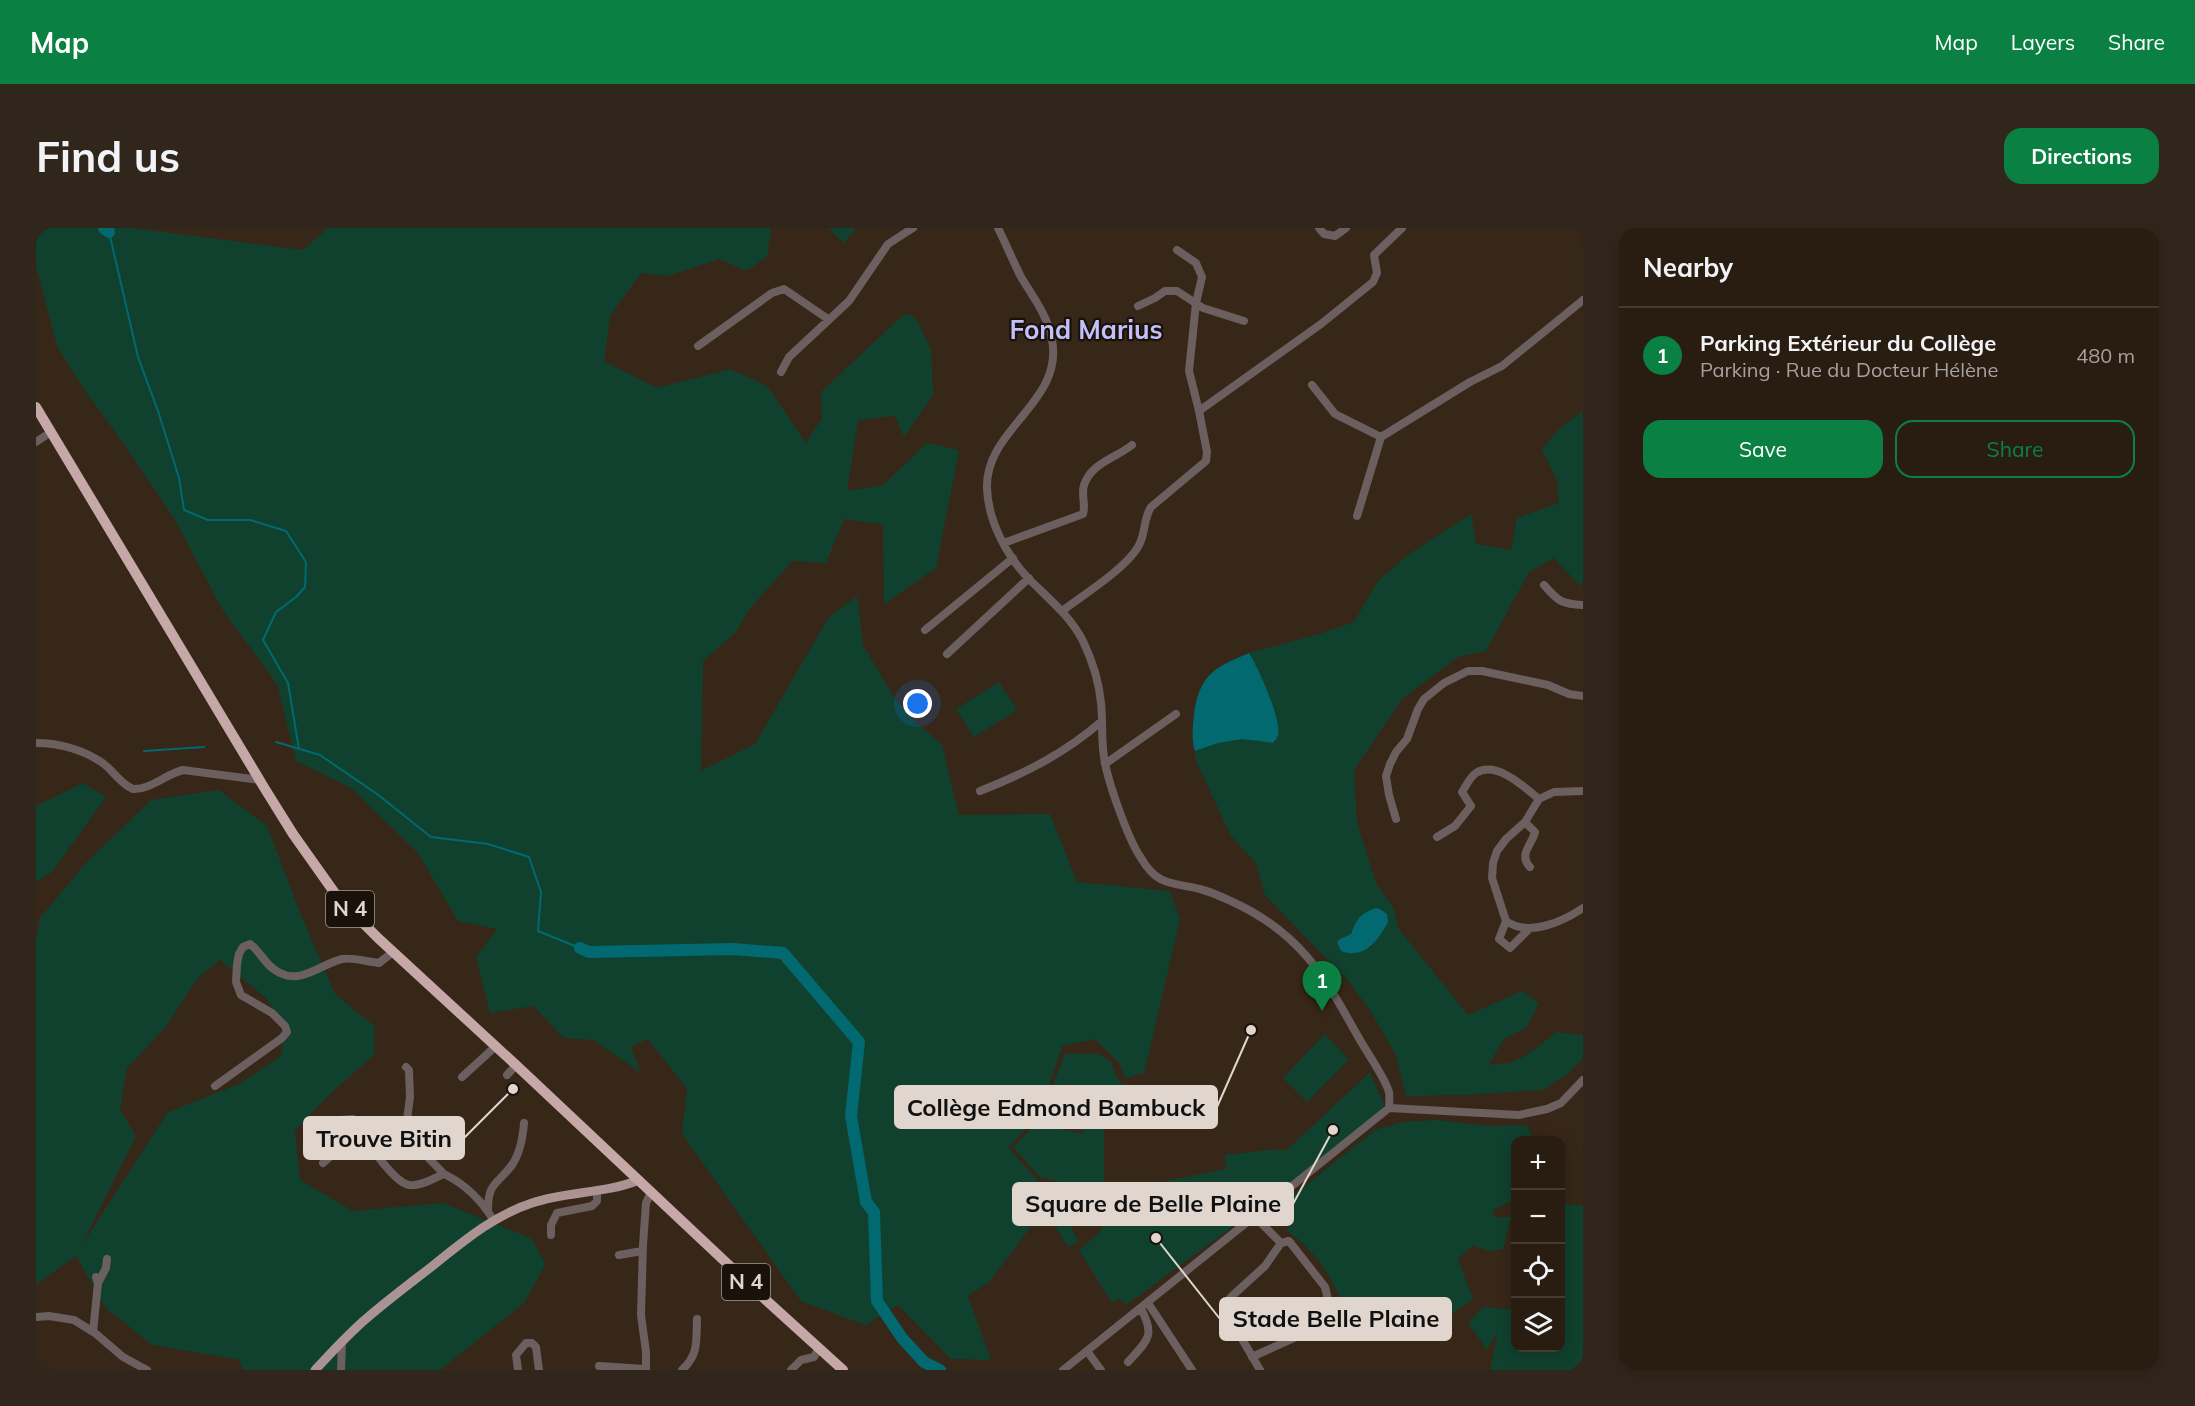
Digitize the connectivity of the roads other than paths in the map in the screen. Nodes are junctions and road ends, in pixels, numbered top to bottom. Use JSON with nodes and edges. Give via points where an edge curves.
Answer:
{"nodes":[{"id":1,"x":913,"y":228,"type":"edge"},
{"id":2,"x":998,"y":228,"type":"edge"},
{"id":3,"x":1319,"y":228,"type":"edge"},
{"id":4,"x":1346,"y":228,"type":"edge"},
{"id":5,"x":1402,"y":228,"type":"edge"},
{"id":6,"x":1177,"y":250,"type":"dead end"},
{"id":7,"x":1196,"y":303,"type":"junction"},
{"id":8,"x":1582,"y":303,"type":"edge"},
{"id":9,"x":1138,"y":306,"type":"dead end"},
{"id":10,"x":828,"y":319,"type":"junction"},
{"id":11,"x":1244,"y":321,"type":"dead end"},
{"id":12,"x":698,"y":346,"type":"dead end"},
{"id":13,"x":781,"y":372,"type":"dead end"},
{"id":14,"x":1312,"y":385,"type":"dead end"},
{"id":15,"x":36,"y":407,"type":"edge"},
{"id":16,"x":1199,"y":411,"type":"junction"},
{"id":17,"x":51,"y":432,"type":"junction"},
{"id":18,"x":1381,"y":437,"type":"junction"},
{"id":19,"x":36,"y":441,"type":"edge"},
{"id":20,"x":1132,"y":445,"type":"dead end"},
{"id":21,"x":1357,"y":516,"type":"dead end"},
{"id":22,"x":1004,"y":543,"type":"junction"},
{"id":23,"x":1012,"y":558,"type":"junction"},
{"id":24,"x":1029,"y":578,"type":"junction"},
{"id":25,"x":1544,"y":585,"type":"dead end"},
{"id":26,"x":1583,"y":605,"type":"edge"},
{"id":27,"x":1062,"y":611,"type":"junction"},
{"id":28,"x":925,"y":630,"type":"dead end"},
{"id":29,"x":947,"y":654,"type":"dead end"},
{"id":30,"x":1583,"y":696,"type":"edge"},
{"id":31,"x":1176,"y":714,"type":"dead end"},
{"id":32,"x":1102,"y":721,"type":"junction"},
{"id":33,"x":36,"y":743,"type":"edge"},
{"id":34,"x":1105,"y":764,"type":"junction"},
{"id":35,"x":260,"y":780,"type":"junction"},
{"id":36,"x":980,"y":791,"type":"dead end"},
{"id":37,"x":1583,"y":791,"type":"edge"},
{"id":38,"x":1539,"y":799,"type":"junction"},
{"id":39,"x":1396,"y":819,"type":"dead end"},
{"id":40,"x":1525,"y":822,"type":"junction"},
{"id":41,"x":1437,"y":837,"type":"dead end"},
{"id":42,"x":1530,"y":867,"type":"dead end"},
{"id":43,"x":1583,"y":908,"type":"edge"},
{"id":44,"x":1506,"y":921,"type":"junction"},
{"id":45,"x":1529,"y":929,"type":"junction"},
{"id":46,"x":393,"y":952,"type":"junction"},
{"id":47,"x":495,"y":1046,"type":"junction"},
{"id":48,"x":516,"y":1065,"type":"junction"},
{"id":49,"x":406,"y":1067,"type":"dead end"},
{"id":50,"x":507,"y":1075,"type":"dead end"},
{"id":51,"x":462,"y":1077,"type":"dead end"},
{"id":52,"x":1583,"y":1080,"type":"edge"},
{"id":53,"x":215,"y":1086,"type":"dead end"},
{"id":54,"x":1389,"y":1108,"type":"junction"},
{"id":55,"x":524,"y":1123,"type":"dead end"},
{"id":56,"x":362,"y":1133,"type":"junction"},
{"id":57,"x":316,"y":1137,"type":"dead end"},
{"id":58,"x":323,"y":1163,"type":"dead end"},
{"id":59,"x":444,"y":1174,"type":"junction"},
{"id":60,"x":639,"y":1180,"type":"junction"},
{"id":61,"x":597,"y":1192,"type":"junction"},
{"id":62,"x":651,"y":1192,"type":"junction"},
{"id":63,"x":488,"y":1210,"type":"junction"},
{"id":64,"x":1255,"y":1217,"type":"junction"},
{"id":65,"x":494,"y":1221,"type":"junction"},
{"id":66,"x":551,"y":1235,"type":"dead end"},
{"id":67,"x":1281,"y":1243,"type":"junction"},
{"id":68,"x":642,"y":1251,"type":"junction"},
{"id":69,"x":619,"y":1256,"type":"dead end"},
{"id":70,"x":107,"y":1259,"type":"dead end"},
{"id":71,"x":1148,"y":1303,"type":"junction"},
{"id":72,"x":1141,"y":1309,"type":"junction"},
{"id":73,"x":36,"y":1317,"type":"edge"},
{"id":74,"x":697,"y":1319,"type":"dead end"},
{"id":75,"x":1167,"y":1329,"type":"junction"},
{"id":76,"x":93,"y":1332,"type":"junction"},
{"id":77,"x":1149,"y":1336,"type":"junction"},
{"id":78,"x":342,"y":1342,"type":"junction"},
{"id":79,"x":819,"y":1348,"type":"junction"},
{"id":80,"x":1087,"y":1351,"type":"junction"},
{"id":81,"x":1252,"y":1357,"type":"junction"},
{"id":82,"x":1128,"y":1362,"type":"dead end"},
{"id":83,"x":598,"y":1366,"type":"dead end"},
{"id":84,"x":645,"y":1369,"type":"edge"},
{"id":85,"x":147,"y":1370,"type":"edge"},
{"id":86,"x":315,"y":1370,"type":"edge"},
{"id":87,"x":341,"y":1370,"type":"edge"},
{"id":88,"x":518,"y":1370,"type":"edge"},
{"id":89,"x":539,"y":1370,"type":"edge"},
{"id":90,"x":682,"y":1370,"type":"edge"},
{"id":91,"x":791,"y":1370,"type":"edge"},
{"id":92,"x":843,"y":1370,"type":"edge"},
{"id":93,"x":1063,"y":1370,"type":"edge"},
{"id":94,"x":1101,"y":1370,"type":"edge"},
{"id":95,"x":1192,"y":1370,"type":"edge"},
{"id":96,"x":1260,"y":1370,"type":"edge"}],
"edges":[{"from":1,"to":10,"type":"street","via":[[888,244],[849,301]]},
{"from":2,"to":22,"type":"street","via":[[1047,322],[1053,346],[1047,385],[1001,445],[990,468],[989,505]]},
{"from":3,"to":4,"type":"street","via":[[1324,234],[1335,236]]},
{"from":5,"to":16,"type":"street","via":[[1374,255],[1377,273],[1373,282]]},
{"from":6,"to":7,"type":"street","via":[[1196,263],[1201,272]]},
{"from":7,"to":9,"type":"street","via":[[1177,291],[1166,291]]},
{"from":7,"to":11,"type":"street"},
{"from":7,"to":16,"type":"street","via":[[1189,371]]},
{"from":8,"to":18,"type":"street","via":[[1502,366]]},
{"from":10,"to":12,"type":"street","via":[[784,289],[772,293]]},
{"from":10,"to":13,"type":"street","via":[[789,357]]},
{"from":14,"to":18,"type":"street","via":[[1335,414]]},
{"from":15,"to":17,"type":"highway","number":"N 4"},
{"from":16,"to":27,"type":"street","via":[[1206,461],[1150,507],[1143,537],[1132,556]]},
{"from":17,"to":19,"type":"street"},
{"from":17,"to":35,"type":"highway","number":"N 4"},
{"from":18,"to":21,"type":"street"},
{"from":20,"to":22,"type":"street","via":[[1108,458],[1088,476],[1083,490],[1083,514]]},
{"from":22,"to":23,"type":"street"},
{"from":23,"to":24,"type":"street"},
{"from":23,"to":28,"type":"street"},
{"from":24,"to":27,"type":"street"},
{"from":24,"to":29,"type":"street"},
{"from":25,"to":26,"type":"street","via":[[1556,600]]},
{"from":27,"to":32,"type":"street","via":[[1091,661],[1099,685]]},
{"from":30,"to":39,"type":"street","via":[[1482,671],[1468,671],[1444,683],[1418,709],[1407,739],[1389,764],[1386,776]]},
{"from":31,"to":34,"type":"street"},
{"from":32,"to":34,"type":"street"},
{"from":32,"to":36,"type":"street","via":[[1078,741],[1023,774]]},
{"from":33,"to":35,"type":"street","via":[[75,749],[104,764],[133,789],[183,770]]},
{"from":34,"to":54,"type":"street","via":[[1142,861],[1165,882],[1200,889],[1235,903],[1275,925],[1298,946],[1322,975],[1389,1092]]},
{"from":35,"to":46,"type":"highway","number":"N 4","via":[[339,899]]},
{"from":37,"to":38,"type":"street","via":[[1554,792]]},
{"from":38,"to":40,"type":"street"},
{"from":38,"to":41,"type":"street","via":[[1503,773],[1479,771],[1462,792],[1471,806],[1455,826]]},
{"from":40,"to":42,"type":"street","via":[[1535,832],[1525,853],[1525,862]]},
{"from":40,"to":44,"type":"street","via":[[1502,845],[1492,862],[1492,878]]},
{"from":43,"to":45,"type":"street","via":[[1564,919]]},
{"from":44,"to":45,"type":"street"},
{"from":44,"to":45,"type":"street","via":[[1499,939],[1510,948]]},
{"from":46,"to":47,"type":"highway","number":"N 4"},
{"from":46,"to":53,"type":"street","via":[[379,963],[343,958],[296,977],[280,973],[250,944],[243,947],[236,982],[241,995],[272,1013],[287,1032]]},
{"from":47,"to":48,"type":"highway","number":"N 4"},
{"from":47,"to":51,"type":"street"},
{"from":48,"to":50,"type":"street"},
{"from":48,"to":60,"type":"highway","number":"N 4"},
{"from":49,"to":59,"type":"street","via":[[410,1070],[410,1097],[405,1134]]},
{"from":52,"to":54,"type":"street","via":[[1561,1103],[1519,1115]]},
{"from":54,"to":64,"type":"street"},
{"from":55,"to":63,"type":"street","via":[[513,1163],[490,1190]]},
{"from":56,"to":57,"type":"street","via":[[352,1119],[346,1119]]},
{"from":56,"to":58,"type":"street"},
{"from":56,"to":59,"type":"street","via":[[398,1182],[411,1186]]},
{"from":59,"to":63,"type":"street","via":[[466,1187]]},
{"from":60,"to":61,"type":"main road"},
{"from":60,"to":62,"type":"highway","number":"N 4"},
{"from":61,"to":65,"type":"main road","via":[[564,1194],[530,1203]]},
{"from":61,"to":66,"type":"street","via":[[597,1201],[592,1206],[557,1214]]},
{"from":62,"to":68,"type":"street","via":[[644,1212]]},
{"from":62,"to":79,"type":"highway","number":"N 4"},
{"from":63,"to":65,"type":"street"},
{"from":64,"to":67,"type":"street"},
{"from":64,"to":71,"type":"street"},
{"from":65,"to":78,"type":"main road","via":[[404,1288]]},
{"from":67,"to":81,"type":"street","via":[[1265,1266],[1224,1308]]},
{"from":67,"to":81,"type":"street","via":[[1289,1241],[1325,1287],[1333,1320]]},
{"from":68,"to":69,"type":"street"},
{"from":68,"to":84,"type":"street"},
{"from":70,"to":76,"type":"street","via":[[97,1280]]},
{"from":71,"to":72,"type":"street"},
{"from":71,"to":75,"type":"street"},
{"from":72,"to":77,"type":"street","via":[[1147,1318]]},
{"from":72,"to":80,"type":"street"},
{"from":73,"to":76,"type":"street","via":[[74,1320]]},
{"from":74,"to":90,"type":"street","via":[[696,1351]]},
{"from":75,"to":77,"type":"street"},
{"from":75,"to":95,"type":"street"},
{"from":76,"to":85,"type":"street","via":[[123,1357]]},
{"from":77,"to":82,"type":"street"},
{"from":78,"to":86,"type":"main road"},
{"from":78,"to":87,"type":"street"},
{"from":79,"to":91,"type":"street","via":[[814,1357],[801,1360]]},
{"from":79,"to":92,"type":"highway","number":"N 4"},
{"from":80,"to":93,"type":"street"},
{"from":80,"to":94,"type":"street"},
{"from":81,"to":96,"type":"street"},
{"from":83,"to":84,"type":"street"},
{"from":88,"to":89,"type":"street","via":[[516,1355],[526,1343],[532,1343]]}]}
